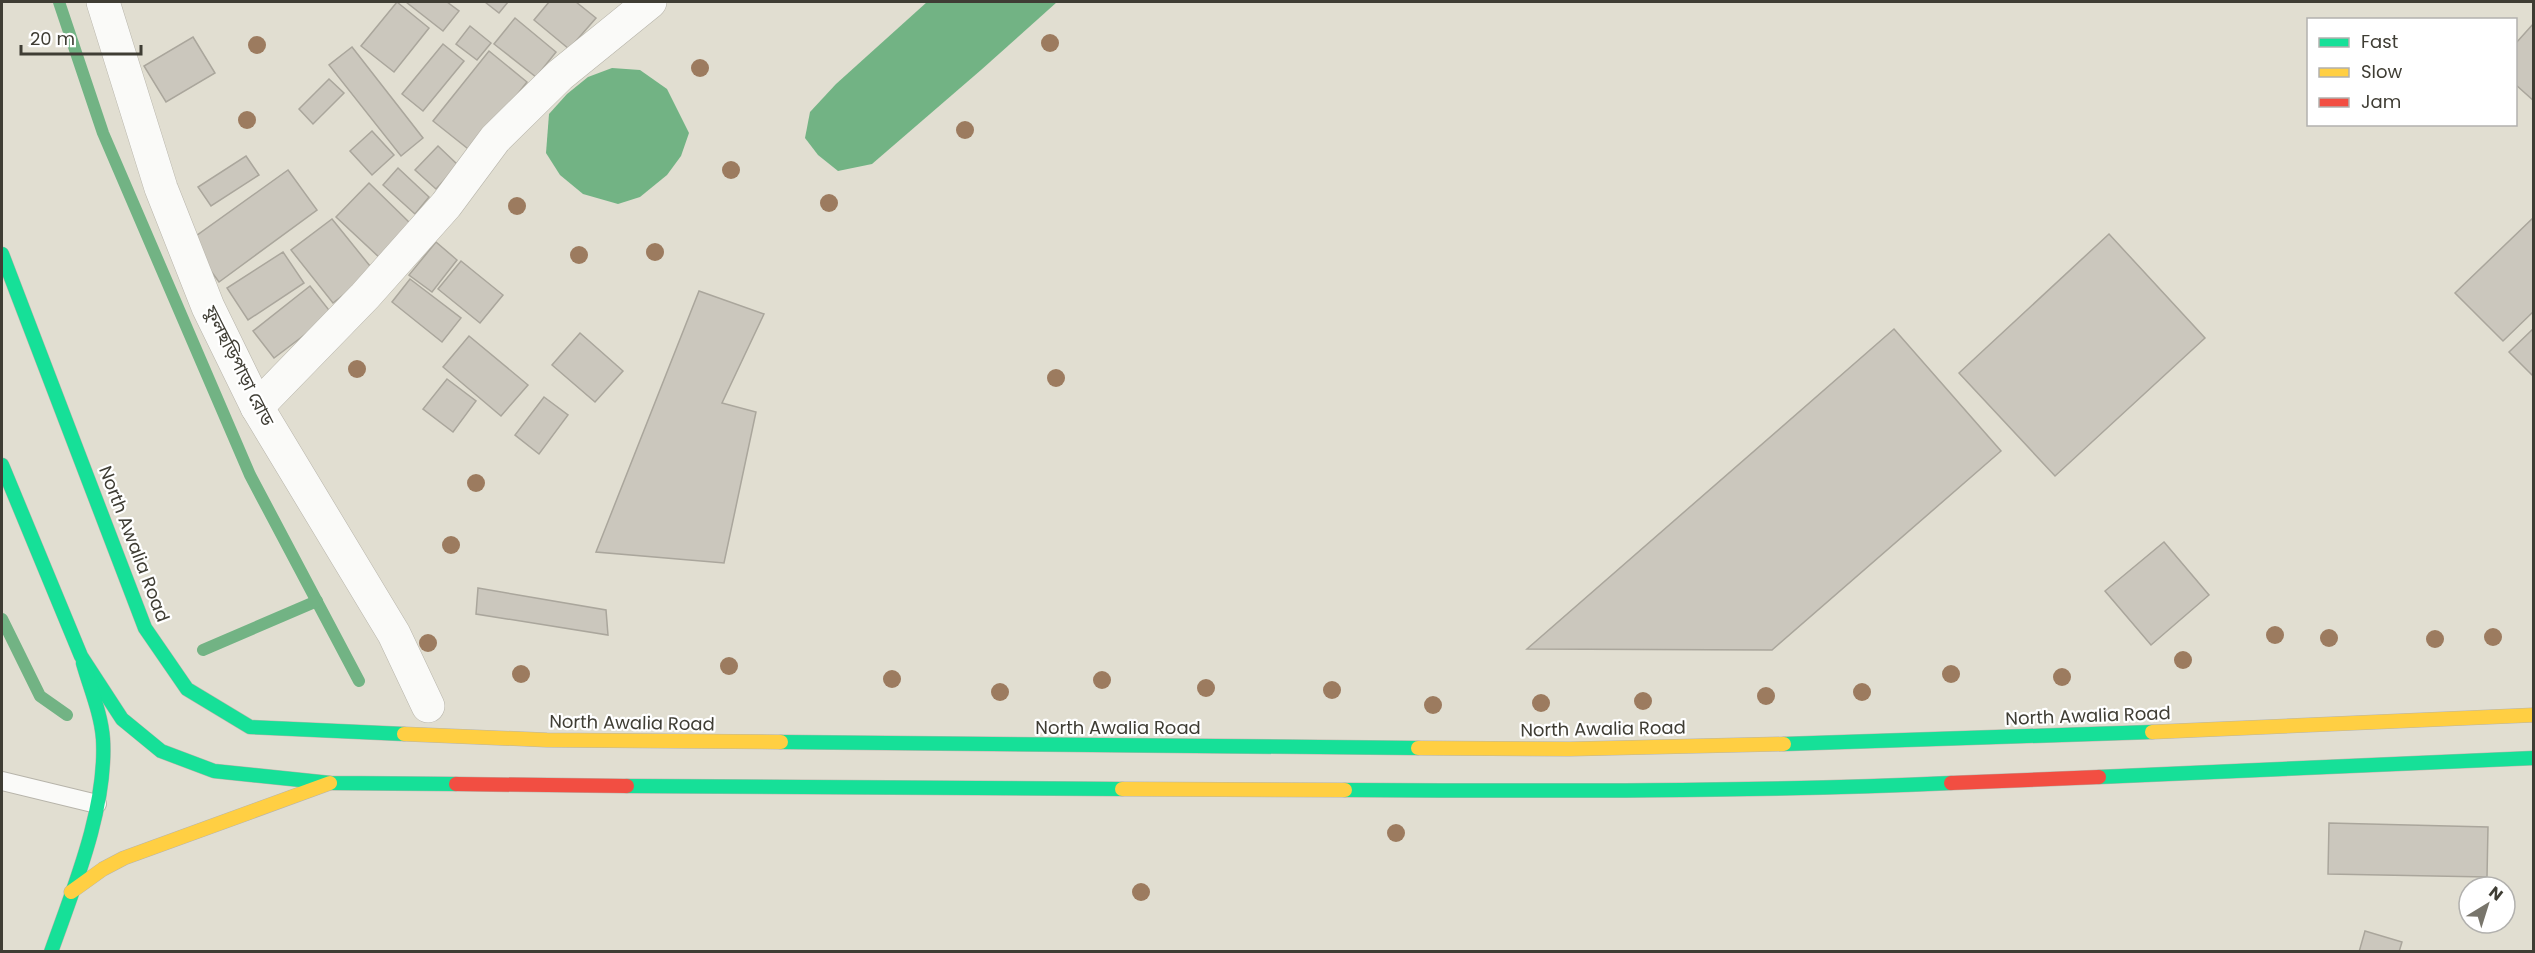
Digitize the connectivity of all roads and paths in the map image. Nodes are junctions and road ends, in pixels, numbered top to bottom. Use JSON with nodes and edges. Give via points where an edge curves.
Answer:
{"nodes":[{"id":1,"x":103,"y":2,"type":"edge"},
{"id":2,"x":650,"y":2,"type":"edge"},
{"id":3,"x":2,"y":254,"type":"edge"},
{"id":4,"x":256,"y":407,"type":"junction"},
{"id":5,"x":2,"y":465,"type":"edge"},
{"id":6,"x":81,"y":656,"type":"junction"},
{"id":7,"x":428,"y":706,"type":"dead end"},
{"id":8,"x":2534,"y":715,"type":"edge"},
{"id":9,"x":2534,"y":758,"type":"edge"},
{"id":10,"x":2,"y":782,"type":"edge"},
{"id":11,"x":330,"y":783,"type":"junction"},
{"id":12,"x":97,"y":804,"type":"junction"},
{"id":13,"x":71,"y":892,"type":"junction"},
{"id":14,"x":51,"y":951,"type":"edge"}],
"edges":[{"from":1,"to":4,"type":"street","name":"ফুলছড়িপাড়া রোড","via":[[161,188],[208,307]]},
{"from":2,"to":4,"type":"street","via":[[560,75],[495,139],[446,205],[365,296]]},
{"from":3,"to":8,"type":"main road","name":"North Awalia Road","via":[[145,628],[187,689],[250,727],[547,740],[1570,749],[2013,738]]},
{"from":4,"to":7,"type":"street","name":"ফুলছড়িপাড়া রোড","via":[[394,634]]},
{"from":5,"to":6,"type":"main road"},
{"from":6,"to":11,"type":"main road","via":[[122,719],[161,751],[214,771]]},
{"from":6,"to":12,"type":"main road","via":[[103,737]]},
{"from":9,"to":11,"type":"main road","via":[[1830,789],[1033,789]]},
{"from":10,"to":12,"type":"lane"},
{"from":11,"to":13,"type":"main road","via":[[124,858]]},
{"from":12,"to":13,"type":"main road"},
{"from":13,"to":14,"type":"main road"}]}
